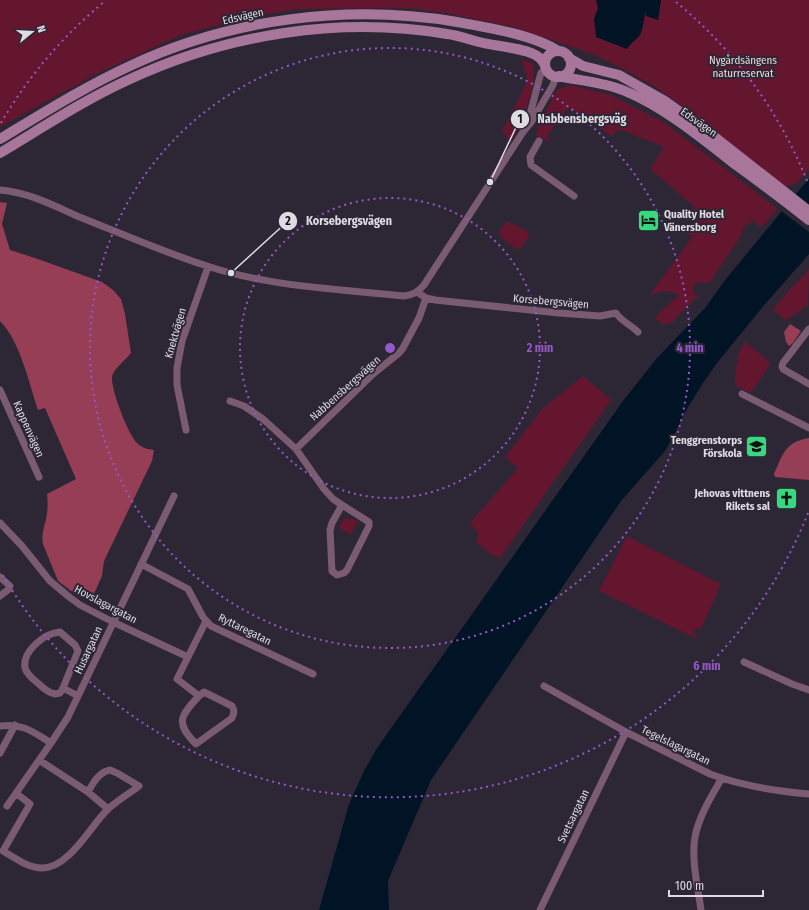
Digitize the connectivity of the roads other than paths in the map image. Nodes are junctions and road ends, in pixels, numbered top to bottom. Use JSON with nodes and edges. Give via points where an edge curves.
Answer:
{"nodes":[{"id":1,"x":558,"y":51,"type":"junction"},
{"id":2,"x":569,"y":58,"type":"junction"},
{"id":3,"x":545,"y":67,"type":"junction"},
{"id":4,"x":558,"y":76,"type":"junction"},
{"id":5,"x":527,"y":126,"type":"junction"},
{"id":6,"x":0,"y":139,"type":"edge"},
{"id":7,"x":539,"y":141,"type":"dead end"},
{"id":8,"x":0,"y":153,"type":"edge"},
{"id":9,"x":0,"y":190,"type":"edge"},
{"id":10,"x":779,"y":192,"type":"junction"},
{"id":11,"x":574,"y":196,"type":"dead end"},
{"id":12,"x":809,"y":211,"type":"edge"},
{"id":13,"x":809,"y":220,"type":"edge"},
{"id":14,"x":208,"y":267,"type":"junction"},
{"id":15,"x":417,"y":292,"type":"junction"},
{"id":16,"x":426,"y":298,"type":"junction"},
{"id":17,"x":809,"y":328,"type":"edge"},
{"id":18,"x":638,"y":332,"type":"dead end"},
{"id":19,"x":809,"y":384,"type":"edge"},
{"id":20,"x":0,"y":390,"type":"edge"},
{"id":21,"x":742,"y":394,"type":"dead end"},
{"id":22,"x":230,"y":401,"type":"dead end"},
{"id":23,"x":809,"y":428,"type":"edge"},
{"id":24,"x":186,"y":430,"type":"dead end"},
{"id":25,"x":296,"y":449,"type":"junction"},
{"id":26,"x":39,"y":477,"type":"dead end"},
{"id":27,"x":174,"y":496,"type":"dead end"},
{"id":28,"x":342,"y":505,"type":"junction"},
{"id":29,"x":0,"y":523,"type":"edge"},
{"id":30,"x":142,"y":564,"type":"junction"},
{"id":31,"x":0,"y":577,"type":"edge"},
{"id":32,"x":0,"y":596,"type":"edge"},
{"id":33,"x":113,"y":622,"type":"junction"},
{"id":34,"x":206,"y":622,"type":"junction"},
{"id":35,"x":188,"y":657,"type":"junction"},
{"id":36,"x":744,"y":662,"type":"dead end"},
{"id":37,"x":313,"y":674,"type":"dead end"},
{"id":38,"x":544,"y":686,"type":"dead end"},
{"id":39,"x":63,"y":688,"type":"junction"},
{"id":40,"x":809,"y":690,"type":"edge"},
{"id":41,"x":78,"y":696,"type":"junction"},
{"id":42,"x":198,"y":696,"type":"junction"},
{"id":43,"x":15,"y":725,"type":"junction"},
{"id":44,"x":0,"y":726,"type":"edge"},
{"id":45,"x":626,"y":732,"type":"junction"},
{"id":46,"x":52,"y":743,"type":"junction"},
{"id":47,"x":0,"y":753,"type":"edge"},
{"id":48,"x":39,"y":760,"type":"junction"},
{"id":49,"x":722,"y":778,"type":"junction"},
{"id":50,"x":88,"y":792,"type":"junction"},
{"id":51,"x":16,"y":793,"type":"junction"},
{"id":52,"x":809,"y":794,"type":"edge"},
{"id":53,"x":7,"y":806,"type":"dead end"},
{"id":54,"x":108,"y":809,"type":"junction"},
{"id":55,"x":540,"y":910,"type":"edge"},
{"id":56,"x":701,"y":910,"type":"edge"}],
"edges":[{"from":1,"to":2,"type":"main road","name":"Edsvägen"},
{"from":1,"to":3,"type":"main road","via":[[550,54]]},
{"from":1,"to":6,"type":"main road","name":"Edsvägen","via":[[544,44],[490,28],[433,18],[347,15],[285,19],[217,34],[154,55],[106,77]]},
{"from":2,"to":4,"type":"main road","via":[[568,71]]},
{"from":2,"to":10,"type":"main road","name":"Edsvägen","via":[[583,66],[619,75],[665,101],[712,135]]},
{"from":3,"to":4,"type":"main road","via":[[550,74]]},
{"from":3,"to":5,"type":"street","via":[[541,73]]},
{"from":3,"to":8,"type":"main road","via":[[540,58],[529,52],[420,30],[341,28],[288,32],[199,52],[157,67],[87,100]]},
{"from":4,"to":5,"type":"street"},
{"from":4,"to":10,"type":"main road","name":"Edsvägen","via":[[594,81],[625,91],[673,118]]},
{"from":5,"to":15,"type":"street"},
{"from":7,"to":11,"type":"street","via":[[530,157],[531,165]]},
{"from":9,"to":14,"type":"street","via":[[35,198]]},
{"from":10,"to":12,"type":"main road","name":"Edsvägen"},
{"from":10,"to":13,"type":"main road","name":"Edsvägen"},
{"from":14,"to":15,"type":"street","via":[[300,285],[404,296]]},
{"from":14,"to":24,"type":"street","name":"Knektvägen","via":[[182,341],[177,368],[177,385]]},
{"from":15,"to":16,"type":"street","name":"Korsebergsvägen"},
{"from":16,"to":18,"type":"street","name":"Korsebergsvägen","via":[[560,313],[600,316],[616,314]]},
{"from":16,"to":25,"type":"street","name":"Nabbensbergsvägen","via":[[399,353],[373,374]]},
{"from":17,"to":19,"type":"street","via":[[782,366]]},
{"from":20,"to":26,"type":"street","name":"Kappenvägen"},
{"from":21,"to":23,"type":"street"},
{"from":22,"to":25,"type":"street","via":[[244,406]]},
{"from":25,"to":28,"type":"street","via":[[324,489]]},
{"from":27,"to":30,"type":"street","name":"Husargatan"},
{"from":28,"to":28,"type":"street","via":[[330,530],[332,572],[337,575],[347,570],[369,526],[366,519]]},
{"from":29,"to":33,"type":"street","name":"Hovslagargatan","via":[[60,590],[80,605]]},
{"from":30,"to":33,"type":"street","name":"Husargatan"},
{"from":30,"to":34,"type":"street","name":"Ryttaregatan","via":[[188,589]]},
{"from":31,"to":32,"type":"street","via":[[10,586]]},
{"from":33,"to":35,"type":"street","name":"Hovslagargatan"},
{"from":33,"to":41,"type":"street","name":"Husargatan"},
{"from":34,"to":35,"type":"street"},
{"from":34,"to":37,"type":"street","name":"Ryttaregatan"},
{"from":35,"to":42,"type":"street","via":[[177,679]]},
{"from":36,"to":40,"type":"street"},
{"from":38,"to":45,"type":"street","name":"Tegelslagargatan"},
{"from":39,"to":39,"type":"street","via":[[55,694],[48,691],[25,667],[25,661],[35,645],[60,632],[78,651]]},
{"from":39,"to":41,"type":"street"},
{"from":41,"to":46,"type":"street","name":"Husargatan"},
{"from":42,"to":42,"type":"street","via":[[204,692],[235,709],[232,718],[196,744],[188,737],[182,718]]},
{"from":43,"to":44,"type":"street"},
{"from":43,"to":46,"type":"street"},
{"from":43,"to":47,"type":"street"},
{"from":45,"to":49,"type":"street","name":"Tegelslagargatan"},
{"from":45,"to":55,"type":"street","name":"Svetsargatan"},
{"from":46,"to":48,"type":"street","name":"Husargatan"},
{"from":48,"to":50,"type":"street"},
{"from":48,"to":51,"type":"street","name":"Husargatan"},
{"from":49,"to":52,"type":"street","name":"Tegelslagargatan","via":[[763,789]]},
{"from":49,"to":56,"type":"street","via":[[705,808],[696,836],[695,859]]},
{"from":50,"to":54,"type":"street"},
{"from":50,"to":54,"type":"street","via":[[102,773],[110,770],[139,786]]},
{"from":51,"to":53,"type":"street","name":"Husargatan"},
{"from":51,"to":54,"type":"street","via":[[30,804],[3,851],[35,867],[52,866],[69,856]]}]}
